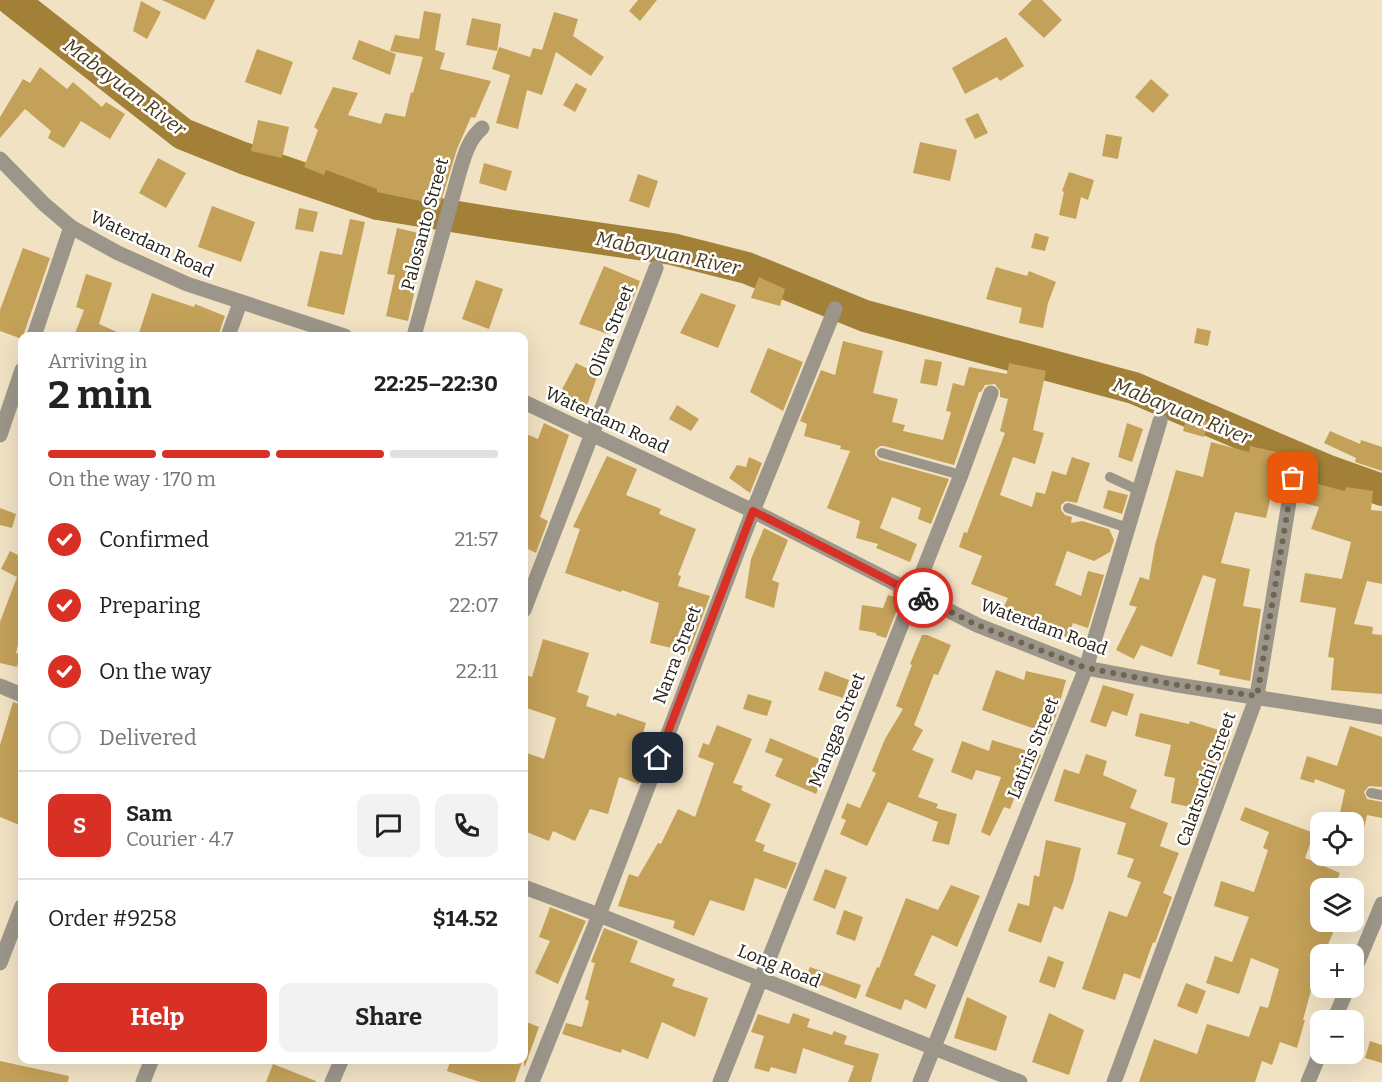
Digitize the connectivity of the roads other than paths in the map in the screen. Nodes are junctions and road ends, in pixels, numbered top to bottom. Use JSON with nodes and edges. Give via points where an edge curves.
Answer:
{"nodes":[{"id":1,"x":482,"y":128,"type":"dead end"},
{"id":2,"x":0,"y":159,"type":"edge"},
{"id":3,"x":71,"y":227,"type":"junction"},
{"id":4,"x":656,"y":268,"type":"dead end"},
{"id":5,"x":240,"y":303,"type":"junction"},
{"id":6,"x":835,"y":309,"type":"dead end"},
{"id":7,"x":35,"y":332,"type":"edge"},
{"id":8,"x":229,"y":332,"type":"edge"},
{"id":9,"x":332,"y":332,"type":"edge"},
{"id":10,"x":415,"y":332,"type":"edge"},
{"id":11,"x":18,"y":382,"type":"edge"},
{"id":12,"x":991,"y":393,"type":"dead end"},
{"id":13,"x":528,"y":404,"type":"edge"},
{"id":14,"x":1160,"y":421,"type":"dead end"},
{"id":15,"x":592,"y":434,"type":"junction"},
{"id":16,"x":0,"y":435,"type":"edge"},
{"id":17,"x":882,"y":453,"type":"dead end"},
{"id":18,"x":961,"y":475,"type":"junction"},
{"id":19,"x":1110,"y":477,"type":"dead end"},
{"id":20,"x":1293,"y":478,"type":"dead end"},
{"id":21,"x":1140,"y":491,"type":"junction"},
{"id":22,"x":1068,"y":508,"type":"dead end"},
{"id":23,"x":753,"y":511,"type":"junction"},
{"id":24,"x":1128,"y":528,"type":"junction"},
{"id":25,"x":913,"y":592,"type":"junction"},
{"id":26,"x":528,"y":600,"type":"edge"},
{"id":27,"x":1086,"y":668,"type":"junction"},
{"id":28,"x":0,"y":686,"type":"edge"},
{"id":29,"x":18,"y":693,"type":"edge"},
{"id":30,"x":1257,"y":696,"type":"junction"},
{"id":31,"x":1382,"y":717,"type":"edge"},
{"id":32,"x":528,"y":888,"type":"edge"},
{"id":33,"x":1382,"y":904,"type":"edge"},
{"id":34,"x":599,"y":915,"type":"junction"},
{"id":35,"x":18,"y":916,"type":"edge"},
{"id":36,"x":1364,"y":947,"type":"edge"},
{"id":37,"x":0,"y":963,"type":"edge"},
{"id":38,"x":760,"y":979,"type":"junction"},
{"id":39,"x":933,"y":1047,"type":"junction"},
{"id":40,"x":150,"y":1064,"type":"edge"},
{"id":41,"x":340,"y":1064,"type":"edge"},
{"id":42,"x":1315,"y":1064,"type":"edge"},
{"id":43,"x":143,"y":1082,"type":"edge"},
{"id":44,"x":332,"y":1082,"type":"edge"},
{"id":45,"x":532,"y":1082,"type":"edge"},
{"id":46,"x":720,"y":1082,"type":"edge"},
{"id":47,"x":920,"y":1082,"type":"edge"},
{"id":48,"x":1020,"y":1082,"type":"edge"},
{"id":49,"x":1113,"y":1082,"type":"edge"},
{"id":50,"x":1308,"y":1082,"type":"edge"}],
"edges":[{"from":1,"to":10,"type":"street","name":"Palosanto Street","via":[[467,149]]},
{"from":2,"to":3,"type":"street","name":"Waterdam Road"},
{"from":3,"to":5,"type":"street","name":"Waterdam Road","via":[[118,254],[187,285]]},
{"from":3,"to":7,"type":"street"},
{"from":4,"to":15,"type":"street","name":"Oliva Street"},
{"from":5,"to":8,"type":"street"},
{"from":5,"to":9,"type":"street","name":"Waterdam Road"},
{"from":6,"to":23,"type":"street","name":"Narra Street"},
{"from":11,"to":16,"type":"street"},
{"from":12,"to":18,"type":"street","name":"Mangga Street"},
{"from":13,"to":15,"type":"street","name":"Waterdam Road"},
{"from":14,"to":21,"type":"street","name":"Latiris Street"},
{"from":15,"to":23,"type":"street","name":"Waterdam Road"},
{"from":15,"to":26,"type":"street","name":"Oliva Street"},
{"from":17,"to":18,"type":"lane"},
{"from":18,"to":25,"type":"street","name":"Mangga Street"},
{"from":19,"to":21,"type":"lane"},
{"from":20,"to":30,"type":"street","name":"Calatsuchi Street"},
{"from":21,"to":24,"type":"street","name":"Latiris Street"},
{"from":22,"to":24,"type":"lane"},
{"from":23,"to":25,"type":"street","name":"Waterdam Road"},
{"from":23,"to":34,"type":"street","name":"Narra Street"},
{"from":24,"to":27,"type":"street","name":"Latiris Street"},
{"from":25,"to":27,"type":"street","name":"Waterdam Road","via":[[977,625]]},
{"from":25,"to":38,"type":"street","name":"Mangga Street"},
{"from":27,"to":30,"type":"street","name":"Waterdam Road"},
{"from":27,"to":39,"type":"street","name":"Latiris Street"},
{"from":28,"to":29,"type":"street"},
{"from":30,"to":31,"type":"street","name":"Waterdam Road"},
{"from":30,"to":49,"type":"street","name":"Calatsuchi Street"},
{"from":32,"to":34,"type":"street","name":"Long Road"},
{"from":33,"to":36,"type":"street"},
{"from":34,"to":38,"type":"street","name":"Long Road"},
{"from":34,"to":45,"type":"street","name":"Narra Street"},
{"from":35,"to":37,"type":"street"},
{"from":38,"to":39,"type":"street","name":"Long Road"},
{"from":38,"to":46,"type":"street","name":"Mangga Street"},
{"from":39,"to":47,"type":"street","name":"Latiris Street"},
{"from":39,"to":48,"type":"street","name":"Long Road"},
{"from":40,"to":43,"type":"street"},
{"from":41,"to":44,"type":"street"},
{"from":42,"to":50,"type":"street"}]}
